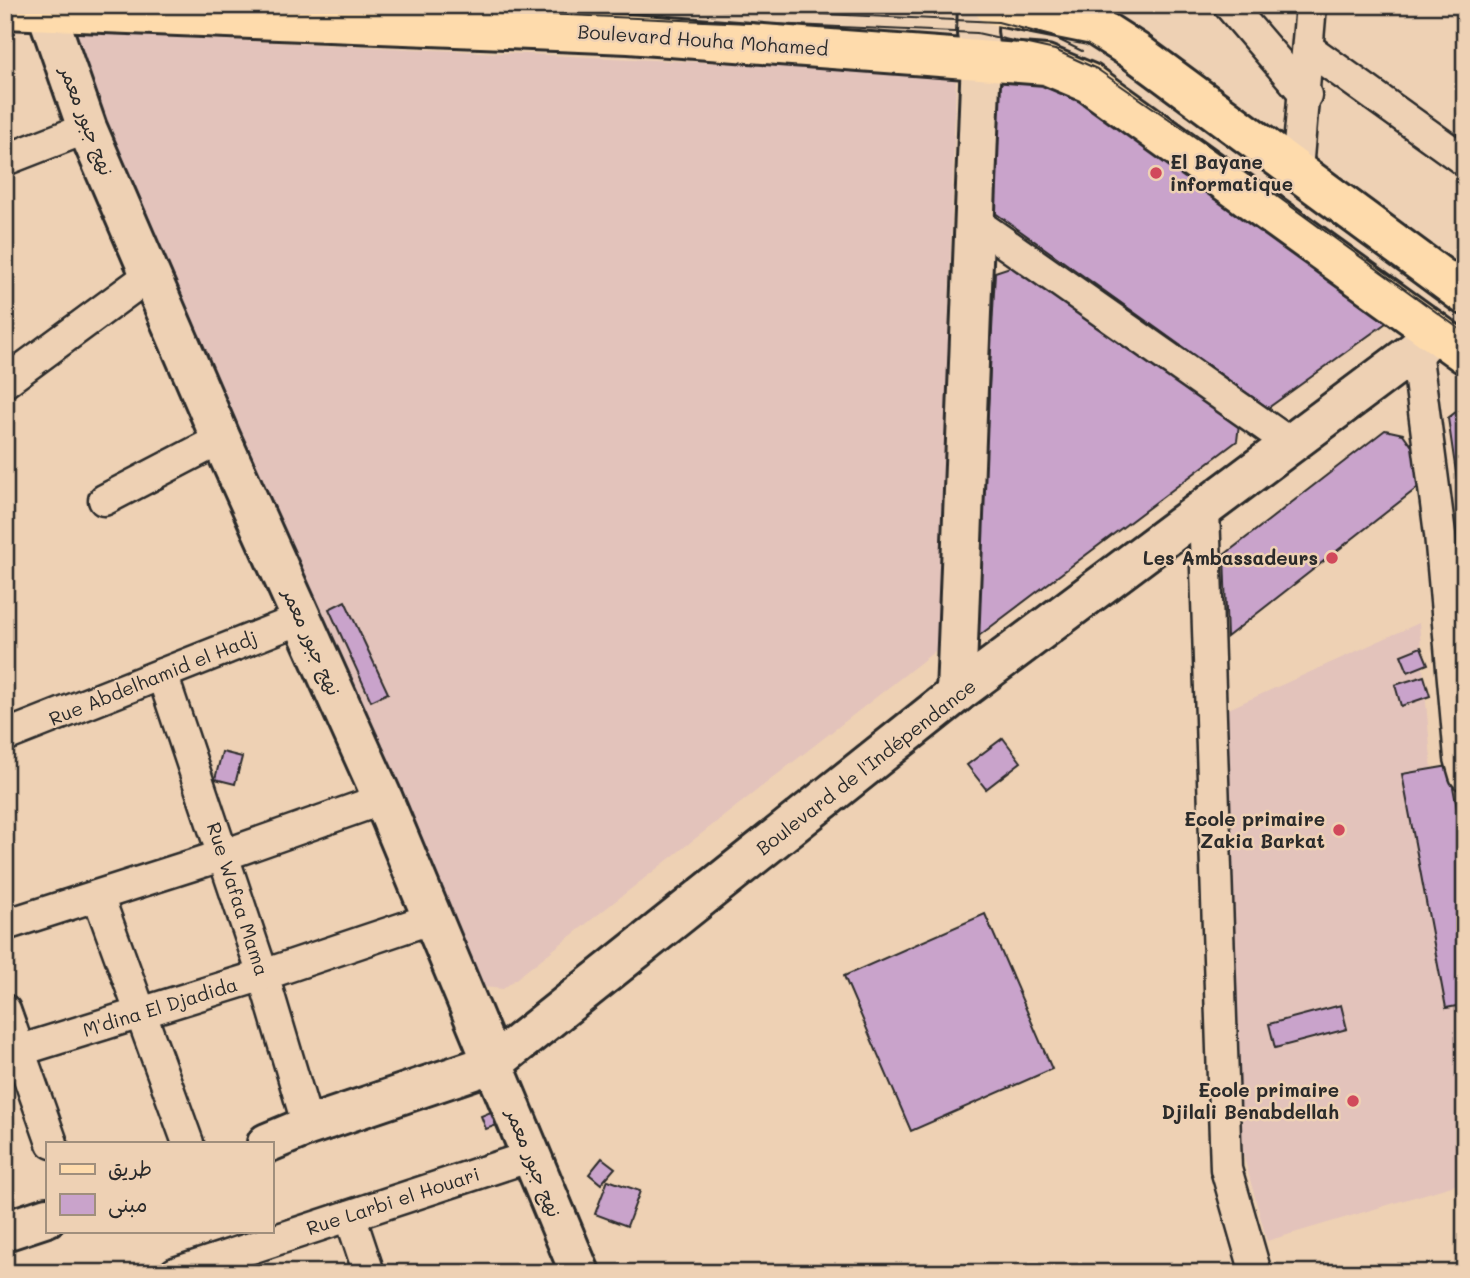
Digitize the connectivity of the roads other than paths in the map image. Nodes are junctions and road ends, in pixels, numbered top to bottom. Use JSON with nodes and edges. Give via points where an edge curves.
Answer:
{"nodes":[{"id":1,"x":978,"y":5,"type":"edge"},
{"id":2,"x":993,"y":5,"type":"edge"},
{"id":3,"x":1228,"y":5,"type":"edge"},
{"id":4,"x":1311,"y":5,"type":"edge"},
{"id":5,"x":46,"y":8,"type":"edge"},
{"id":6,"x":5,"y":9,"type":"edge"},
{"id":7,"x":1082,"y":15,"type":"edge"},
{"id":8,"x":1308,"y":49,"type":"junction"},
{"id":9,"x":981,"y":58,"type":"junction"},
{"id":10,"x":1306,"y":95,"type":"junction"},
{"id":11,"x":87,"y":128,"type":"junction"},
{"id":12,"x":5,"y":160,"type":"edge"},
{"id":13,"x":1465,"y":161,"type":"edge"},
{"id":14,"x":1297,"y":170,"type":"junction"},
{"id":15,"x":975,"y":222,"type":"junction"},
{"id":16,"x":151,"y":274,"type":"junction"},
{"id":17,"x":1465,"y":295,"type":"edge"},
{"id":18,"x":1424,"y":340,"type":"junction"},
{"id":19,"x":1465,"y":354,"type":"edge"},
{"id":20,"x":5,"y":382,"type":"edge"},
{"id":21,"x":221,"y":439,"type":"junction"},
{"id":22,"x":1291,"y":444,"type":"junction"},
{"id":23,"x":104,"y":500,"type":"dead end"},
{"id":24,"x":1204,"y":509,"type":"junction"},
{"id":25,"x":1440,"y":534,"type":"junction"},
{"id":26,"x":1465,"y":549,"type":"edge"},
{"id":27,"x":301,"y":619,"type":"junction"},
{"id":28,"x":162,"y":674,"type":"junction"},
{"id":29,"x":956,"y":694,"type":"junction"},
{"id":30,"x":5,"y":736,"type":"edge"},
{"id":31,"x":1465,"y":775,"type":"edge"},
{"id":32,"x":383,"y":799,"type":"junction"},
{"id":33,"x":224,"y":855,"type":"junction"},
{"id":34,"x":98,"y":896,"type":"junction"},
{"id":35,"x":433,"y":918,"type":"junction"},
{"id":36,"x":5,"y":925,"type":"edge"},
{"id":37,"x":263,"y":975,"type":"junction"},
{"id":38,"x":5,"y":1010,"type":"edge"},
{"id":39,"x":140,"y":1014,"type":"junction"},
{"id":40,"x":12,"y":1053,"type":"edge"},
{"id":41,"x":494,"y":1063,"type":"junction"},
{"id":42,"x":309,"y":1126,"type":"junction"},
{"id":43,"x":52,"y":1142,"type":"edge"},
{"id":44,"x":188,"y":1142,"type":"edge"},
{"id":45,"x":269,"y":1142,"type":"edge"},
{"id":46,"x":531,"y":1156,"type":"junction"},
{"id":47,"x":350,"y":1216,"type":"junction"},
{"id":48,"x":46,"y":1217,"type":"edge"},
{"id":49,"x":5,"y":1231,"type":"edge"},
{"id":50,"x":233,"y":1264,"type":"edge"},
{"id":51,"x":175,"y":1273,"type":"edge"},
{"id":52,"x":369,"y":1273,"type":"edge"},
{"id":53,"x":580,"y":1273,"type":"edge"},
{"id":54,"x":1256,"y":1273,"type":"edge"}],
"edges":[{"from":1,"to":9,"type":"street","via":[[976,33]]},
{"from":2,"to":7,"type":"main road"},
{"from":3,"to":10,"type":"street"},
{"from":4,"to":8,"type":"street"},
{"from":5,"to":6,"type":"main road","name":"Boulevard Houha Mohamed"},
{"from":5,"to":9,"type":"main road","name":"Boulevard Houha Mohamed","via":[[629,34]]},
{"from":5,"to":11,"type":"street","name":"نهج جبور معمر"},
{"from":7,"to":14,"type":"main road"},
{"from":8,"to":10,"type":"street"},
{"from":8,"to":13,"type":"street"},
{"from":9,"to":15,"type":"street"},
{"from":9,"to":18,"type":"main road","name":"Boulevard Houha Mohamed","via":[[1046,65],[1088,83]]},
{"from":10,"to":14,"type":"street"},
{"from":11,"to":12,"type":"street"},
{"from":11,"to":16,"type":"street","name":"نهج جبور معمر"},
{"from":14,"to":17,"type":"main road"},
{"from":15,"to":22,"type":"street"},
{"from":15,"to":29,"type":"street"},
{"from":16,"to":20,"type":"street"},
{"from":16,"to":21,"type":"street","name":"نهج جبور معمر"},
{"from":18,"to":19,"type":"main road","name":"Boulevard Houha Mohamed"},
{"from":18,"to":22,"type":"street","name":"Boulevard de l'Indépendance"},
{"from":18,"to":25,"type":"street"},
{"from":21,"to":23,"type":"street"},
{"from":21,"to":27,"type":"street","name":"نهج جبور معمر"},
{"from":22,"to":24,"type":"street","name":"Boulevard de l'Indépendance"},
{"from":24,"to":29,"type":"street","name":"Boulevard de l'Indépendance"},
{"from":24,"to":54,"type":"street","via":[[1226,1169]]},
{"from":25,"to":26,"type":"street"},
{"from":25,"to":31,"type":"street"},
{"from":27,"to":28,"type":"street","name":"Rue Abdelhamid el Hadj"},
{"from":27,"to":32,"type":"street","name":"نهج جبور معمر"},
{"from":28,"to":30,"type":"street","name":"Rue Abdelhamid el Hadj"},
{"from":28,"to":33,"type":"street","name":"Rue Wafaa Mama"},
{"from":29,"to":41,"type":"street","name":"Boulevard de l'Indépendance"},
{"from":32,"to":33,"type":"street"},
{"from":32,"to":35,"type":"street","name":"نهج جبور معمر"},
{"from":33,"to":34,"type":"street"},
{"from":33,"to":37,"type":"street","name":"Rue Wafaa Mama"},
{"from":34,"to":36,"type":"street"},
{"from":34,"to":39,"type":"street"},
{"from":35,"to":37,"type":"street","name":"M'dina El Djadida"},
{"from":35,"to":41,"type":"street","name":"نهج جبور معمر"},
{"from":37,"to":39,"type":"street","name":"M'dina El Djadida"},
{"from":37,"to":42,"type":"street","name":"Rue Wafaa Mama"},
{"from":38,"to":40,"type":"street"},
{"from":39,"to":40,"type":"street","name":"M'dina El Djadida"},
{"from":39,"to":44,"type":"street"},
{"from":40,"to":43,"type":"street"},
{"from":41,"to":42,"type":"street","name":"Boulevard de l'Indépendance"},
{"from":41,"to":46,"type":"street","name":"نهج جبور معمر"},
{"from":42,"to":45,"type":"street","name":"Boulevard de l'Indépendance"},
{"from":46,"to":47,"type":"street","name":"Rue Larbi el Houari"},
{"from":46,"to":53,"type":"street","name":"نهج جبور معمر"},
{"from":47,"to":50,"type":"street","name":"Rue Larbi el Houari"},
{"from":47,"to":52,"type":"street"},
{"from":48,"to":49,"type":"street"},
{"from":50,"to":51,"type":"street","name":"Rue Larbi el Houari"}]}
